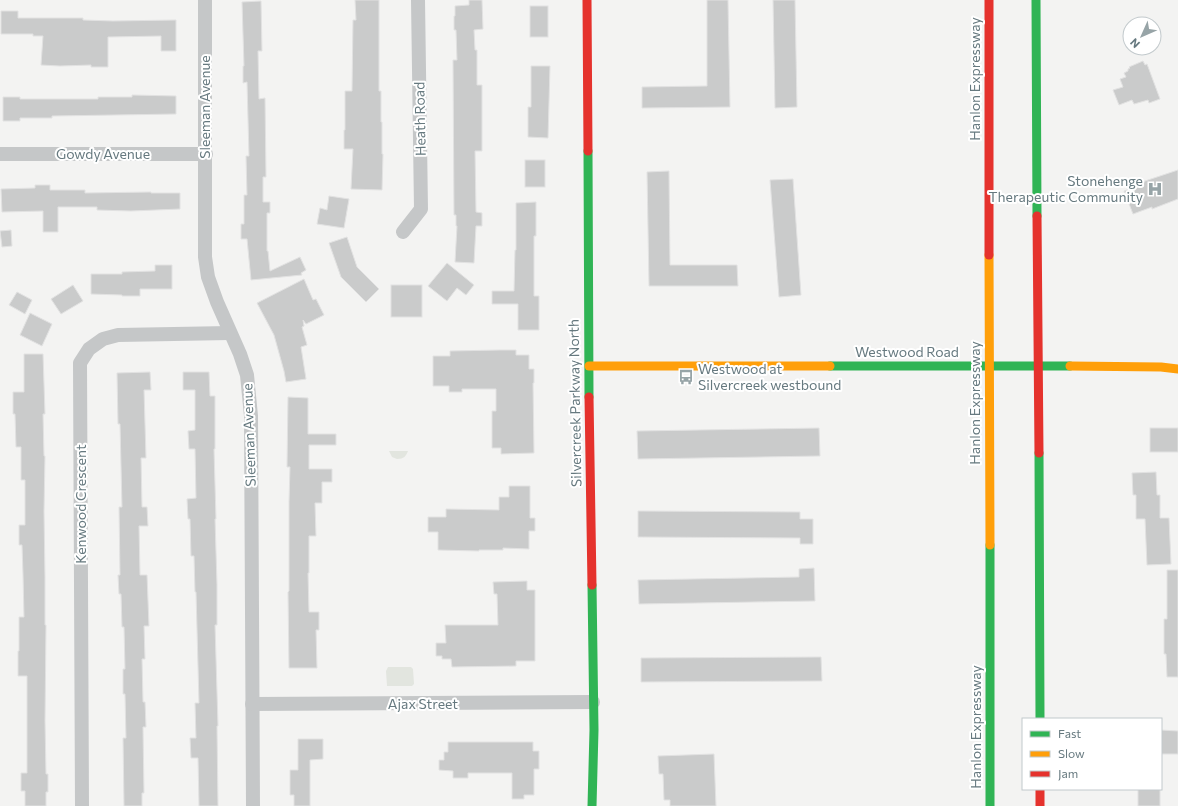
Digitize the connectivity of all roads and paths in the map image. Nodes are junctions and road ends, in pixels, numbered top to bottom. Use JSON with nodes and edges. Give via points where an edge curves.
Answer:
{"nodes":[{"id":1,"x":205,"y":0,"type":"edge"},
{"id":2,"x":418,"y":0,"type":"edge"},
{"id":3,"x":587,"y":0,"type":"edge"},
{"id":4,"x":989,"y":0,"type":"edge"},
{"id":5,"x":1036,"y":0,"type":"edge"},
{"id":6,"x":0,"y":154,"type":"edge"},
{"id":7,"x":206,"y":154,"type":"junction"},
{"id":8,"x":403,"y":232,"type":"dead end"},
{"id":9,"x":230,"y":332,"type":"junction"},
{"id":10,"x":589,"y":366,"type":"junction"},
{"id":11,"x":1178,"y":369,"type":"edge"},
{"id":12,"x":594,"y":702,"type":"junction"},
{"id":13,"x":252,"y":704,"type":"junction"},
{"id":14,"x":1040,"y":718,"type":"edge"},
{"id":15,"x":1040,"y":790,"type":"edge"},
{"id":16,"x":82,"y":806,"type":"edge"},
{"id":17,"x":253,"y":806,"type":"edge"},
{"id":18,"x":592,"y":806,"type":"edge"},
{"id":19,"x":990,"y":806,"type":"edge"},
{"id":20,"x":1040,"y":806,"type":"edge"}],
"edges":[{"from":1,"to":7,"type":"street","name":"Sleeman Avenue"},
{"from":2,"to":8,"type":"street","name":"Heath Road","via":[[421,209]]},
{"from":3,"to":10,"type":"main road","name":"Silvercreek Parkway North"},
{"from":4,"to":19,"type":"main road","name":"Hanlon Expressway"},
{"from":5,"to":14,"type":"main road"},
{"from":6,"to":7,"type":"street","name":"Gowdy Avenue"},
{"from":7,"to":9,"type":"street","name":"Sleeman Avenue","via":[[208,277]]},
{"from":9,"to":13,"type":"street","name":"Sleeman Avenue","via":[[248,380],[252,416]]},
{"from":9,"to":16,"type":"street","name":"Kenwood Crescent","via":[[118,335],[103,338],[89,349],[80,363]]},
{"from":10,"to":11,"type":"main road","name":"Westwood Road","via":[[1088,366]]},
{"from":10,"to":12,"type":"main road","name":"Silvercreek Parkway North"},
{"from":12,"to":13,"type":"street","name":"Ajax Street"},
{"from":12,"to":18,"type":"main road","name":"Silvercreek Parkway North"},
{"from":13,"to":17,"type":"street","name":"Sleeman Avenue"},
{"from":15,"to":20,"type":"main road"}]}
